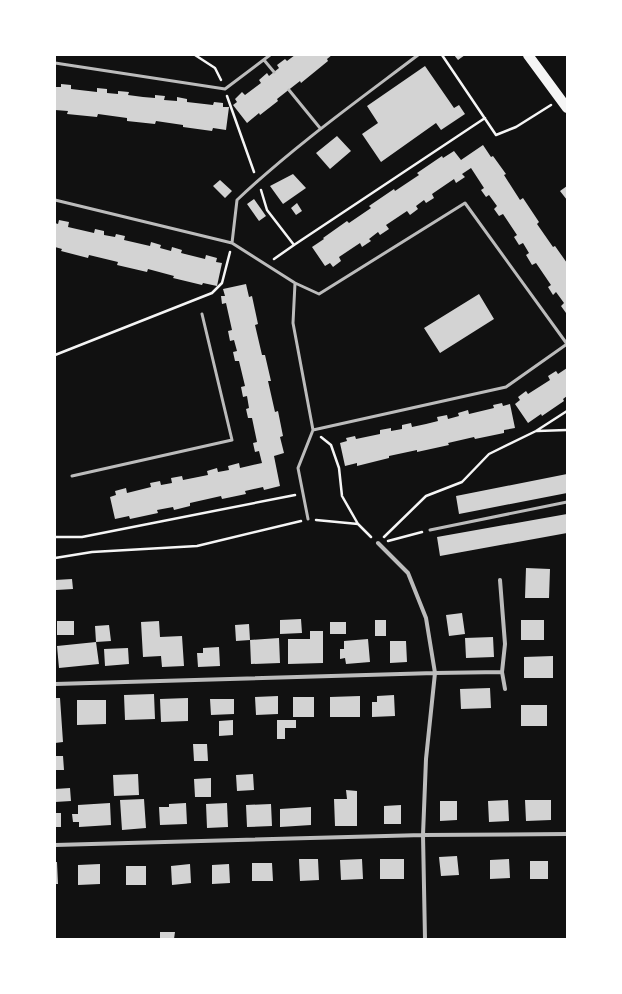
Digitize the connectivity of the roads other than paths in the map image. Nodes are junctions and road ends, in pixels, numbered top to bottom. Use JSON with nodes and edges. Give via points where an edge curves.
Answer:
{"nodes":[{"id":1,"x":270,"y":55,"type":"edge"},
{"id":2,"x":418,"y":55,"type":"edge"},
{"id":3,"x":528,"y":55,"type":"edge"},
{"id":4,"x":264,"y":60,"type":"junction"},
{"id":5,"x":55,"y":63,"type":"edge"},
{"id":6,"x":274,"y":72,"type":"dead end"},
{"id":7,"x":289,"y":90,"type":"dead end"},
{"id":8,"x":564,"y":97,"type":"edge"},
{"id":9,"x":567,"y":108,"type":"edge"},
{"id":10,"x":320,"y":128,"type":"junction"},
{"id":11,"x":55,"y":200,"type":"edge"},
{"id":12,"x":232,"y":243,"type":"junction"},
{"id":13,"x":295,"y":284,"type":"junction"},
{"id":14,"x":202,"y":314,"type":"dead end"},
{"id":15,"x":313,"y":430,"type":"junction"},
{"id":16,"x":72,"y":476,"type":"dead end"},
{"id":17,"x":567,"y":502,"type":"edge"},
{"id":18,"x":308,"y":519,"type":"road end"},
{"id":19,"x":430,"y":530,"type":"road end"},
{"id":20,"x":378,"y":543,"type":"road end"},
{"id":21,"x":500,"y":580,"type":"dead end"},
{"id":22,"x":502,"y":672,"type":"junction"},
{"id":23,"x":435,"y":673,"type":"junction"},
{"id":24,"x":55,"y":684,"type":"edge"},
{"id":25,"x":505,"y":689,"type":"dead end"},
{"id":26,"x":567,"y":834,"type":"edge"},
{"id":27,"x":423,"y":835,"type":"junction"},
{"id":28,"x":55,"y":845,"type":"edge"},
{"id":29,"x":424,"y":939,"type":"edge"}],
"edges":[{"from":1,"to":4,"type":"lane"},
{"from":2,"to":10,"type":"lane"},
{"from":3,"to":8,"type":"main road"},
{"from":4,"to":5,"type":"lane","via":[[225,89]]},
{"from":4,"to":6,"type":"lane"},
{"from":7,"to":10,"type":"lane"},
{"from":8,"to":9,"type":"main road"},
{"from":10,"to":12,"type":"lane","via":[[237,200]]},
{"from":11,"to":12,"type":"lane"},
{"from":12,"to":13,"type":"lane"},
{"from":13,"to":15,"type":"lane","via":[[293,323]]},
{"from":13,"to":15,"type":"lane","via":[[319,294],[465,203],[567,344],[506,387]]},
{"from":14,"to":16,"type":"lane","via":[[232,440]]},
{"from":15,"to":18,"type":"lane","via":[[298,468]]},
{"from":17,"to":19,"type":"lane"},
{"from":20,"to":23,"type":"street","via":[[408,573],[426,618]]},
{"from":21,"to":22,"type":"street","via":[[506,644]]},
{"from":22,"to":23,"type":"street"},
{"from":22,"to":25,"type":"street"},
{"from":23,"to":24,"type":"street"},
{"from":23,"to":27,"type":"street","via":[[426,759]]},
{"from":26,"to":27,"type":"street"},
{"from":27,"to":28,"type":"street"},
{"from":27,"to":29,"type":"street"}]}
